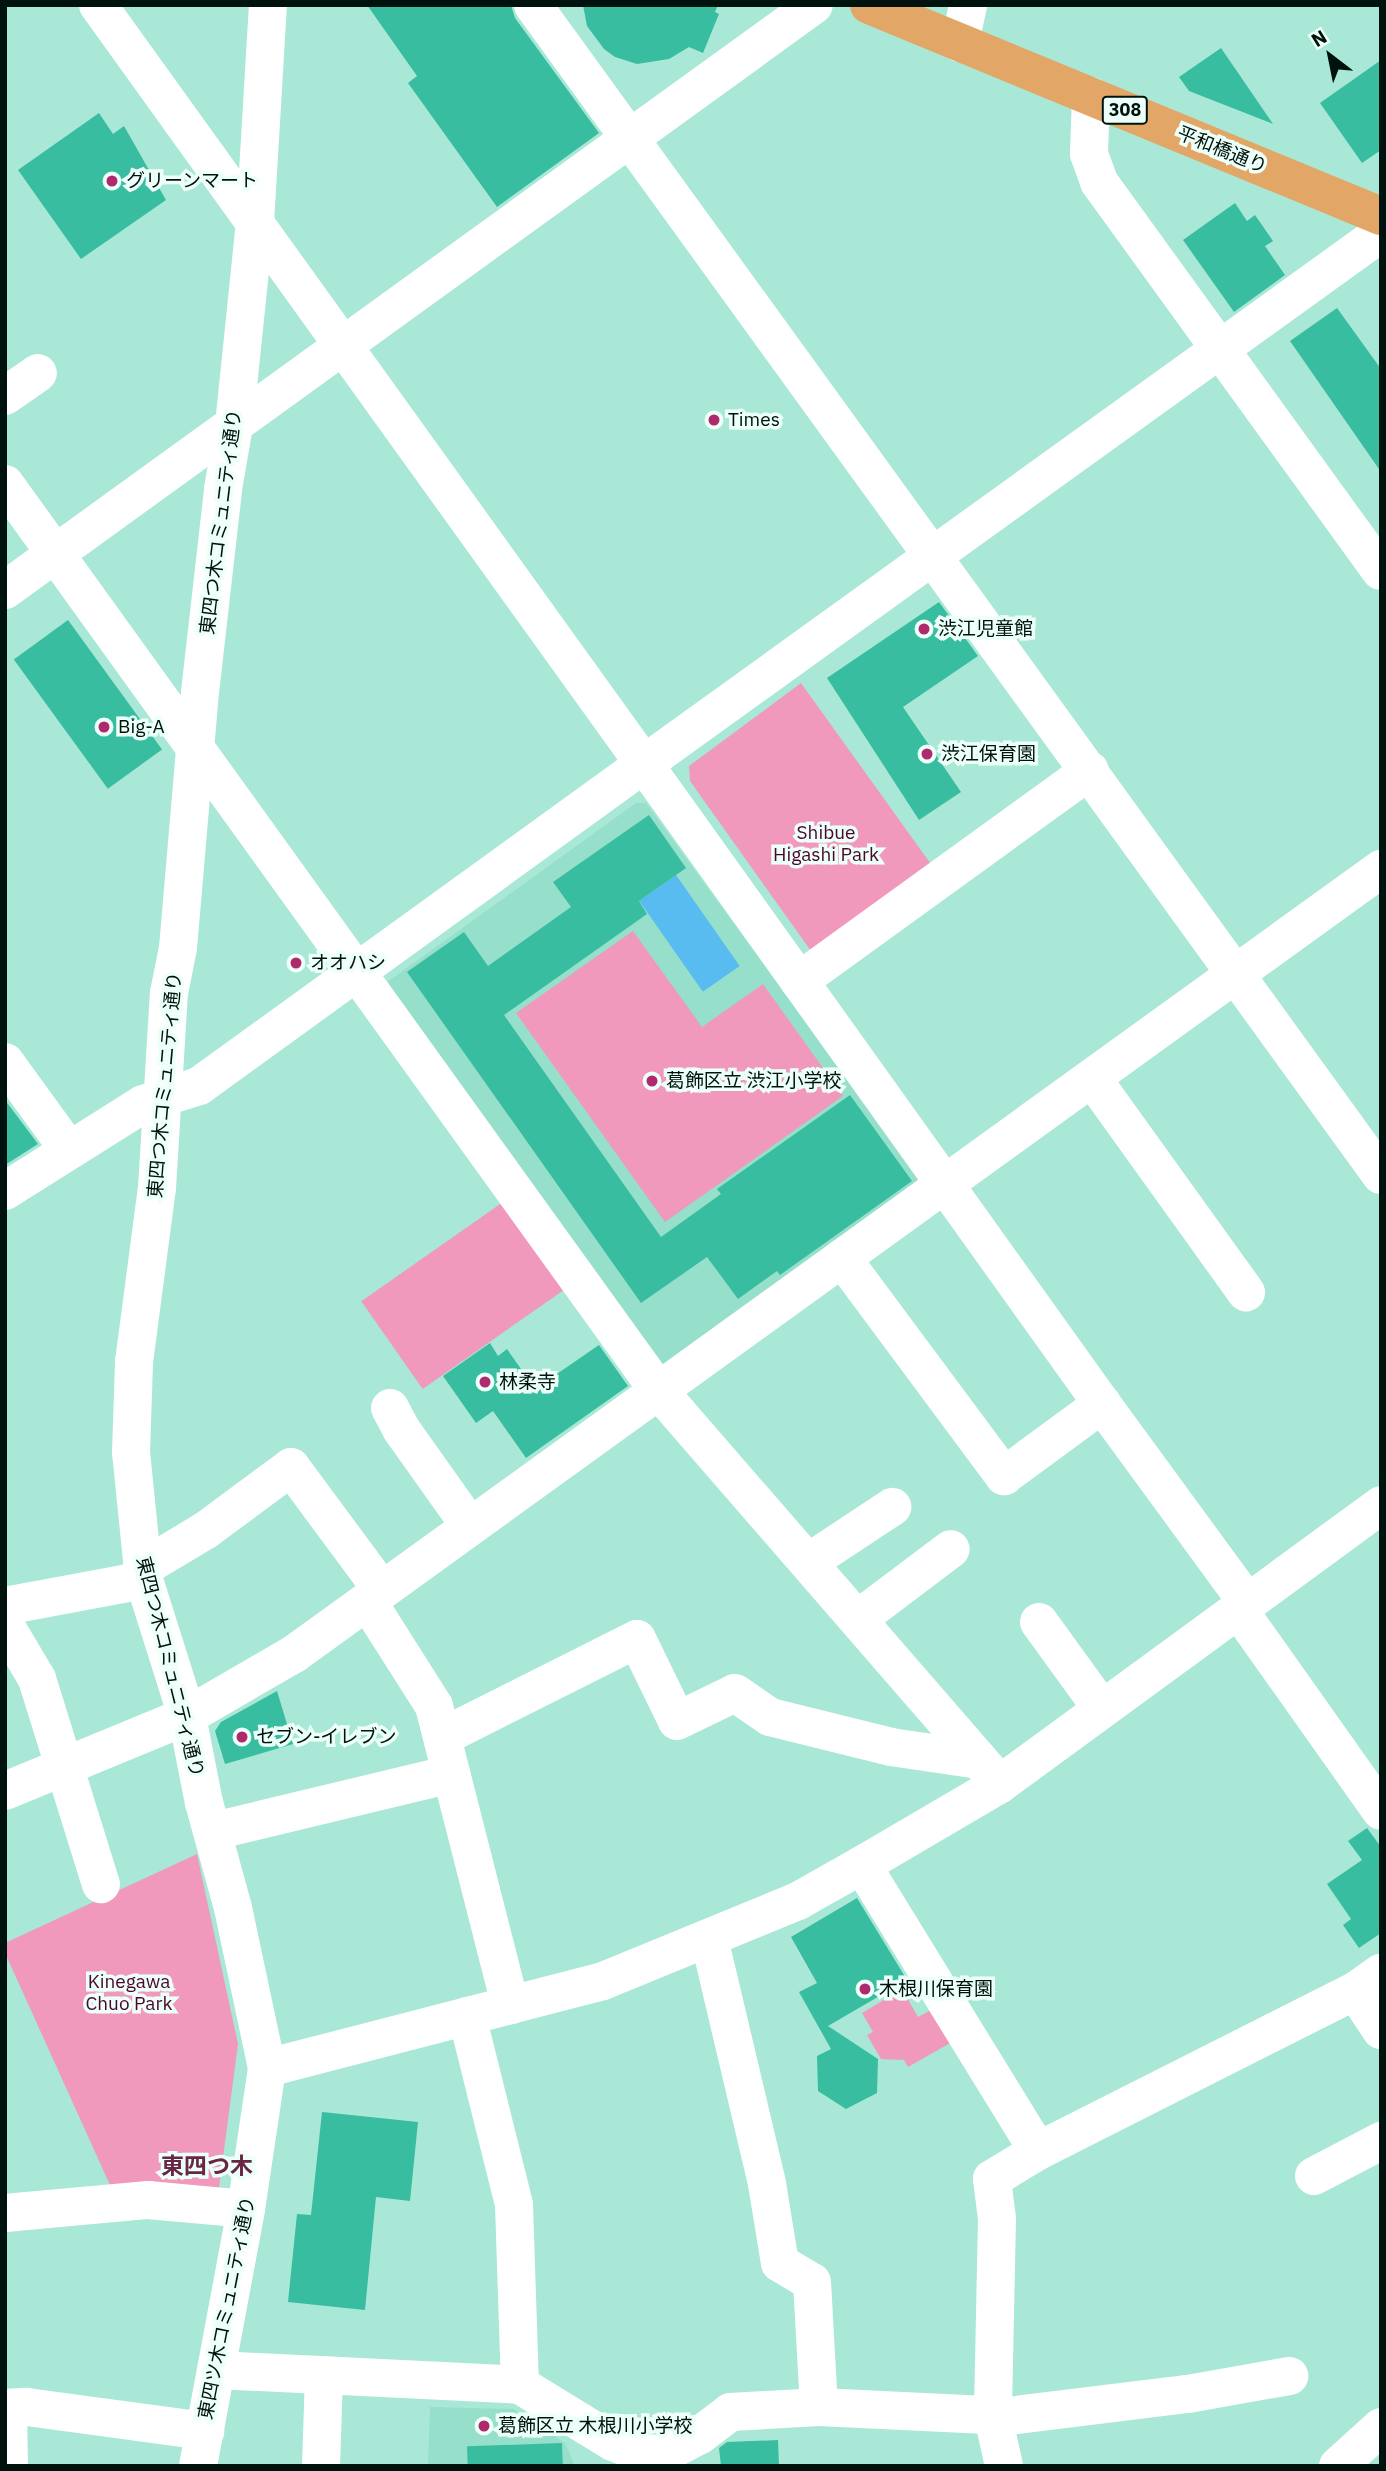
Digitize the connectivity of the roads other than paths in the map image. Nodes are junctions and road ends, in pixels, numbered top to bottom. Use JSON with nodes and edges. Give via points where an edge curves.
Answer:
{"nodes":[{"id":1,"x":98,"y":5,"type":"edge"},
{"id":2,"x":268,"y":5,"type":"edge"},
{"id":3,"x":533,"y":5,"type":"edge"},
{"id":4,"x":814,"y":5,"type":"edge"},
{"id":5,"x":870,"y":5,"type":"edge"},
{"id":6,"x":968,"y":5,"type":"edge"},
{"id":7,"x":960,"y":43,"type":"junction"},
{"id":8,"x":1091,"y":96,"type":"junction"},
{"id":9,"x":630,"y":140,"type":"junction"},
{"id":10,"x":1381,"y":216,"type":"edge"},
{"id":11,"x":254,"y":223,"type":"junction"},
{"id":12,"x":1381,"y":233,"type":"edge"},
{"id":13,"x":344,"y":347,"type":"junction"},
{"id":14,"x":1220,"y":348,"type":"junction"},
{"id":15,"x":38,"y":373,"type":"dead end"},
{"id":16,"x":5,"y":396,"type":"edge"},
{"id":17,"x":234,"y":425,"type":"junction"},
{"id":18,"x":5,"y":484,"type":"edge"},
{"id":19,"x":55,"y":554,"type":"junction"},
{"id":20,"x":933,"y":555,"type":"junction"},
{"id":21,"x":1381,"y":571,"type":"edge"},
{"id":22,"x":5,"y":590,"type":"edge"},
{"id":23,"x":195,"y":747,"type":"junction"},
{"id":24,"x":644,"y":764,"type":"junction"},
{"id":25,"x":1090,"y":770,"type":"junction"},
{"id":26,"x":1381,"y":869,"type":"edge"},
{"id":27,"x":358,"y":974,"type":"junction"},
{"id":28,"x":1237,"y":974,"type":"junction"},
{"id":29,"x":799,"y":981,"type":"junction"},
{"id":30,"x":5,"y":1062,"type":"edge"},
{"id":31,"x":1092,"y":1078,"type":"junction"},
{"id":32,"x":162,"y":1098,"type":"junction"},
{"id":33,"x":69,"y":1150,"type":"junction"},
{"id":34,"x":1381,"y":1175,"type":"edge"},
{"id":35,"x":946,"y":1183,"type":"junction"},
{"id":36,"x":5,"y":1191,"type":"edge"},
{"id":37,"x":842,"y":1258,"type":"junction"},
{"id":38,"x":1246,"y":1292,"type":"dead end"},
{"id":39,"x":658,"y":1390,"type":"junction"},
{"id":40,"x":1102,"y":1404,"type":"junction"},
{"id":41,"x":390,"y":1408,"type":"dead end"},
{"id":42,"x":1381,"y":1505,"type":"edge"},
{"id":43,"x":892,"y":1507,"type":"dead end"},
{"id":44,"x":470,"y":1526,"type":"junction"},
{"id":45,"x":951,"y":1549,"type":"dead end"},
{"id":46,"x":809,"y":1562,"type":"junction"},
{"id":47,"x":143,"y":1575,"type":"junction"},
{"id":48,"x":375,"y":1596,"type":"junction"},
{"id":49,"x":1243,"y":1605,"type":"junction"},
{"id":50,"x":5,"y":1606,"type":"edge"},
{"id":51,"x":858,"y":1619,"type":"junction"},
{"id":52,"x":1039,"y":1622,"type":"dead end"},
{"id":53,"x":5,"y":1625,"type":"edge"},
{"id":54,"x":1102,"y":1710,"type":"junction"},
{"id":55,"x":187,"y":1716,"type":"junction"},
{"id":56,"x":444,"y":1736,"type":"junction"},
{"id":57,"x":62,"y":1766,"type":"junction"},
{"id":58,"x":990,"y":1772,"type":"junction"},
{"id":59,"x":452,"y":1774,"type":"junction"},
{"id":60,"x":5,"y":1791,"type":"edge"},
{"id":61,"x":1378,"y":1803,"type":"edge"},
{"id":62,"x":214,"y":1831,"type":"junction"},
{"id":63,"x":862,"y":1865,"type":"junction"},
{"id":64,"x":101,"y":1884,"type":"dead end"},
{"id":65,"x":709,"y":1938,"type":"junction"},
{"id":66,"x":1368,"y":1982,"type":"edge"},
{"id":67,"x":510,"y":2005,"type":"junction"},
{"id":68,"x":467,"y":2016,"type":"junction"},
{"id":69,"x":1381,"y":2030,"type":"edge"},
{"id":70,"x":267,"y":2068,"type":"junction"},
{"id":71,"x":1381,"y":2141,"type":"edge"},
{"id":72,"x":1038,"y":2151,"type":"junction"},
{"id":73,"x":1314,"y":2176,"type":"dead end"},
{"id":74,"x":246,"y":2209,"type":"junction"},
{"id":75,"x":5,"y":2213,"type":"edge"},
{"id":76,"x":217,"y":2370,"type":"junction"},
{"id":77,"x":324,"y":2375,"type":"junction"},
{"id":78,"x":1289,"y":2376,"type":"dead end"},
{"id":79,"x":520,"y":2385,"type":"junction"},
{"id":80,"x":819,"y":2407,"type":"junction"},
{"id":81,"x":7,"y":2408,"type":"edge"},
{"id":82,"x":993,"y":2416,"type":"junction"},
{"id":83,"x":1381,"y":2427,"type":"edge"},
{"id":84,"x":201,"y":2448,"type":"edge"},
{"id":85,"x":9,"y":2466,"type":"edge"},
{"id":86,"x":321,"y":2466,"type":"edge"},
{"id":87,"x":1004,"y":2466,"type":"edge"},
{"id":88,"x":1338,"y":2466,"type":"edge"}],
"edges":[{"from":1,"to":11,"type":"street"},
{"from":2,"to":11,"type":"street","name":"東四つ木コミュニティ通り"},
{"from":3,"to":9,"type":"street"},
{"from":4,"to":9,"type":"street"},
{"from":5,"to":7,"type":"main road","name":"平和橋通り","number":"308"},
{"from":6,"to":7,"type":"street"},
{"from":7,"to":8,"type":"main road","name":"平和橋通り","number":"308"},
{"from":8,"to":10,"type":"main road","name":"平和橋通り","number":"308"},
{"from":8,"to":14,"type":"street","via":[[1092,168]]},
{"from":9,"to":13,"type":"street"},
{"from":9,"to":20,"type":"street"},
{"from":11,"to":13,"type":"street"},
{"from":11,"to":17,"type":"street","name":"東四つ木コミュニティ通り"},
{"from":12,"to":14,"type":"street"},
{"from":13,"to":17,"type":"street"},
{"from":13,"to":24,"type":"street"},
{"from":14,"to":20,"type":"street"},
{"from":14,"to":21,"type":"street"},
{"from":15,"to":16,"type":"street"},
{"from":17,"to":19,"type":"street"},
{"from":17,"to":23,"type":"street","name":"東四つ木コミュニティ通り"},
{"from":18,"to":19,"type":"street"},
{"from":19,"to":22,"type":"street"},
{"from":19,"to":23,"type":"street"},
{"from":20,"to":24,"type":"street"},
{"from":20,"to":25,"type":"street"},
{"from":23,"to":27,"type":"street"},
{"from":23,"to":32,"type":"street","name":"東四つ木コミュニティ通り"},
{"from":24,"to":27,"type":"street"},
{"from":24,"to":29,"type":"street"},
{"from":25,"to":28,"type":"street"},
{"from":25,"to":29,"type":"street"},
{"from":26,"to":28,"type":"street"},
{"from":27,"to":32,"type":"street","via":[[199,1086]]},
{"from":27,"to":39,"type":"street"},
{"from":28,"to":31,"type":"street"},
{"from":28,"to":34,"type":"street"},
{"from":29,"to":35,"type":"street"},
{"from":30,"to":33,"type":"street"},
{"from":31,"to":35,"type":"street"},
{"from":31,"to":38,"type":"street"},
{"from":32,"to":33,"type":"street","via":[[143,1104]]},
{"from":32,"to":47,"type":"street","name":"東四つ木コミュニティ通り","via":[[157,1188],[134,1362],[131,1453]]},
{"from":33,"to":36,"type":"street"},
{"from":35,"to":37,"type":"street"},
{"from":35,"to":40,"type":"street"},
{"from":37,"to":39,"type":"street"},
{"from":37,"to":40,"type":"street","via":[[1004,1476]]},
{"from":39,"to":44,"type":"street"},
{"from":39,"to":46,"type":"street"},
{"from":40,"to":49,"type":"street"},
{"from":41,"to":44,"type":"street"},
{"from":42,"to":49,"type":"street"},
{"from":43,"to":46,"type":"street"},
{"from":44,"to":48,"type":"street"},
{"from":45,"to":51,"type":"street"},
{"from":46,"to":51,"type":"street"},
{"from":47,"to":48,"type":"street","via":[[291,1467]]},
{"from":47,"to":50,"type":"street"},
{"from":47,"to":55,"type":"street","name":"東四つ木コミュニティ通り"},
{"from":48,"to":55,"type":"street","via":[[294,1654]]},
{"from":48,"to":56,"type":"street","via":[[434,1706]]},
{"from":49,"to":54,"type":"street"},
{"from":49,"to":61,"type":"street"},
{"from":51,"to":58,"type":"street"},
{"from":52,"to":54,"type":"street"},
{"from":53,"to":57,"type":"street","via":[[37,1679]]},
{"from":54,"to":58,"type":"street"},
{"from":55,"to":57,"type":"street"},
{"from":55,"to":62,"type":"street","name":"東四つ木コミュニティ通り"},
{"from":56,"to":58,"type":"street","via":[[637,1639],[677,1721],[735,1693],[771,1717]]},
{"from":56,"to":59,"type":"street"},
{"from":57,"to":60,"type":"street"},
{"from":57,"to":64,"type":"street"},
{"from":58,"to":63,"type":"street"},
{"from":59,"to":62,"type":"street"},
{"from":59,"to":67,"type":"street"},
{"from":62,"to":70,"type":"street","name":"東四つ木コミュニティ通り"},
{"from":63,"to":65,"type":"street","via":[[798,1901]]},
{"from":63,"to":72,"type":"street"},
{"from":65,"to":67,"type":"street","via":[[603,1980]]},
{"from":65,"to":80,"type":"street","via":[[767,2184],[780,2263],[811,2282]]},
{"from":66,"to":69,"type":"street"},
{"from":66,"to":72,"type":"street"},
{"from":67,"to":68,"type":"street"},
{"from":68,"to":70,"type":"street"},
{"from":68,"to":79,"type":"street","via":[[514,2205]]},
{"from":70,"to":74,"type":"street","name":"東四ツ木コミュニティ通り"},
{"from":71,"to":73,"type":"street"},
{"from":72,"to":82,"type":"street","via":[[992,2179],[997,2219]]},
{"from":74,"to":75,"type":"street","via":[[148,2200]]},
{"from":74,"to":76,"type":"street","name":"東四ツ木コミュニティ通り"},
{"from":76,"to":77,"type":"street"},
{"from":76,"to":84,"type":"street","name":"東四ツ木コミュニティ通り"},
{"from":77,"to":79,"type":"street"},
{"from":77,"to":86,"type":"street"},
{"from":78,"to":82,"type":"street","via":[[1188,2394]]},
{"from":79,"to":80,"type":"street","via":[[613,2442],[642,2454],[666,2453],[730,2412]]},
{"from":80,"to":82,"type":"street"},
{"from":81,"to":84,"type":"street","via":[[27,2407]]},
{"from":81,"to":85,"type":"street"},
{"from":82,"to":87,"type":"street"},
{"from":83,"to":88,"type":"street"}]}
